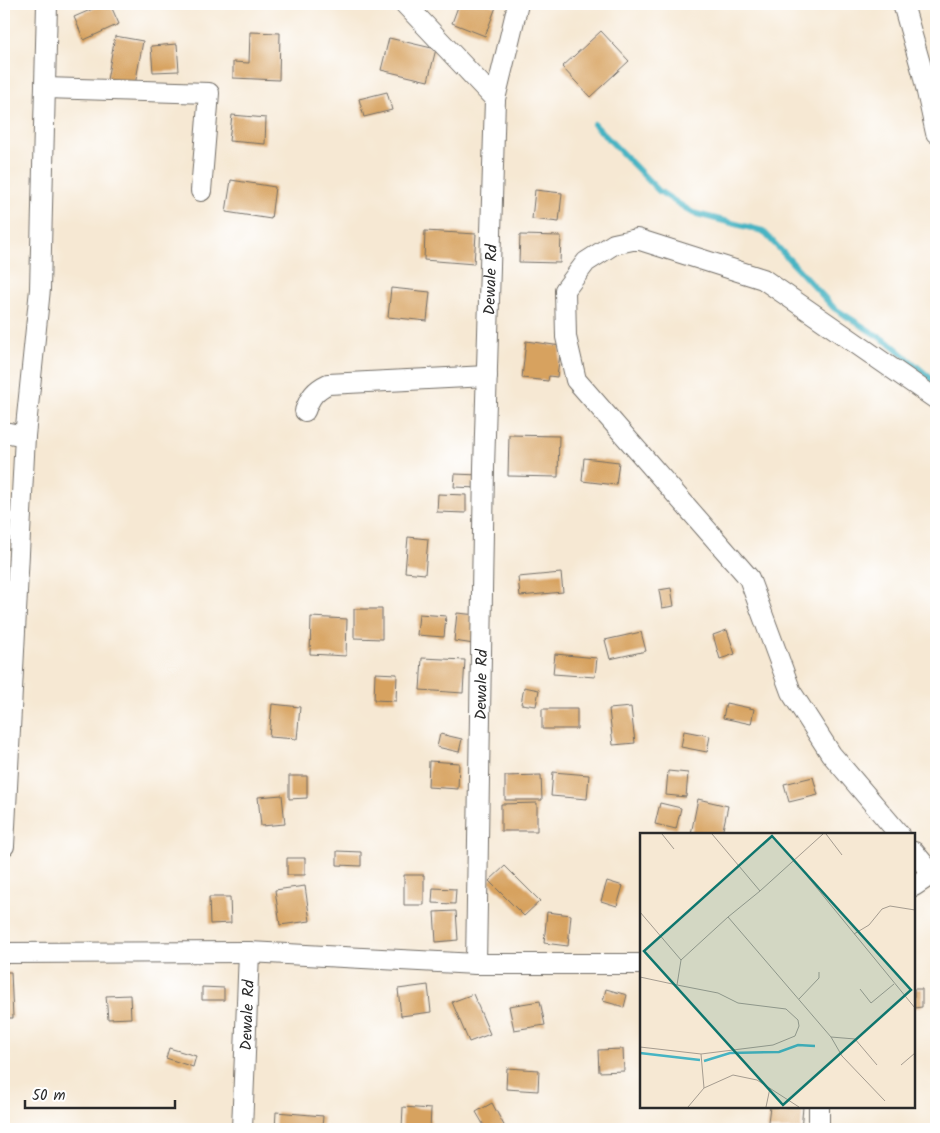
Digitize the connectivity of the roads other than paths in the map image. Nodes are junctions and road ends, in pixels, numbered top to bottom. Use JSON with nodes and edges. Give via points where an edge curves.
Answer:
{"nodes":[{"id":1,"x":48,"y":4,"type":"edge"},
{"id":2,"x":406,"y":4,"type":"edge"},
{"id":3,"x":518,"y":4,"type":"edge"},
{"id":4,"x":903,"y":4,"type":"edge"},
{"id":5,"x":45,"y":88,"type":"junction"},
{"id":6,"x":495,"y":99,"type":"junction"},
{"id":7,"x":935,"y":122,"type":"edge"},
{"id":8,"x":201,"y":191,"type":"dead end"},
{"id":9,"x":487,"y":376,"type":"junction"},
{"id":10,"x":936,"y":399,"type":"edge"},
{"id":11,"x":306,"y":410,"type":"dead end"},
{"id":12,"x":4,"y":432,"type":"edge"},
{"id":13,"x":24,"y":436,"type":"junction"},
{"id":14,"x":898,"y":833,"type":"edge"},
{"id":15,"x":4,"y":846,"type":"edge"},
{"id":16,"x":915,"y":853,"type":"edge"},
{"id":17,"x":934,"y":877,"type":"edge"},
{"id":18,"x":915,"y":886,"type":"edge"},
{"id":19,"x":249,"y":952,"type":"junction"},
{"id":20,"x":4,"y":954,"type":"edge"},
{"id":21,"x":476,"y":964,"type":"junction"},
{"id":22,"x":640,"y":964,"type":"edge"},
{"id":23,"x":819,"y":1108,"type":"edge"},
{"id":24,"x":242,"y":1129,"type":"edge"},
{"id":25,"x":819,"y":1129,"type":"edge"}],
"edges":[{"from":1,"to":5,"type":"street"},
{"from":2,"to":6,"type":"street"},
{"from":3,"to":6,"type":"street","name":"Dewale Rd"},
{"from":4,"to":7,"type":"street"},
{"from":5,"to":8,"type":"street","via":[[210,93]]},
{"from":5,"to":13,"type":"street","via":[[40,289]]},
{"from":6,"to":9,"type":"street","name":"Dewale Rd"},
{"from":9,"to":11,"type":"street","via":[[328,384],[311,396]]},
{"from":9,"to":21,"type":"street","name":"Dewale Rd"},
{"from":10,"to":14,"type":"street","via":[[763,279],[638,239],[614,244],[586,262],[565,290],[566,337],[576,380],[749,578],[791,692],[831,754]]},
{"from":12,"to":13,"type":"street"},
{"from":13,"to":15,"type":"street"},
{"from":16,"to":17,"type":"street"},
{"from":17,"to":18,"type":"street"},
{"from":19,"to":20,"type":"street"},
{"from":19,"to":21,"type":"street"},
{"from":19,"to":24,"type":"street","name":"Dewale Rd"},
{"from":21,"to":22,"type":"street"},
{"from":23,"to":25,"type":"street"}]}
